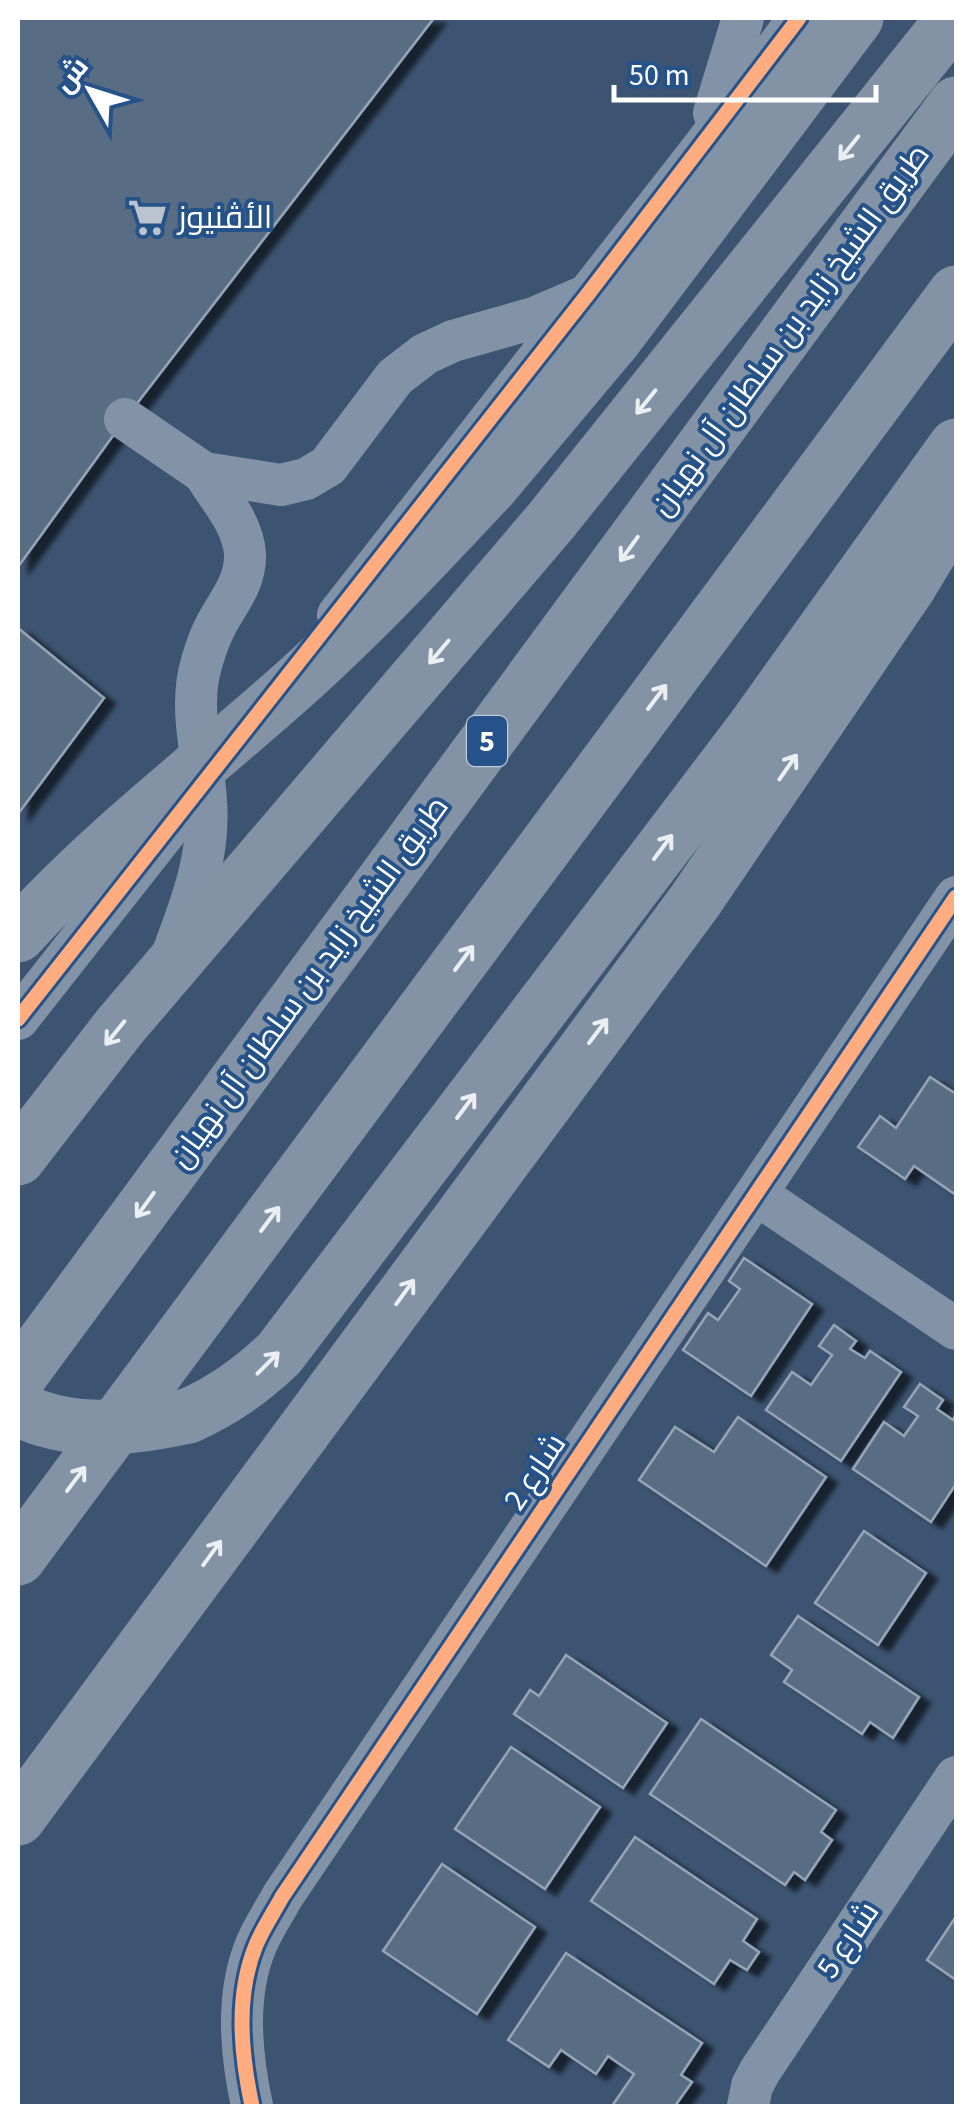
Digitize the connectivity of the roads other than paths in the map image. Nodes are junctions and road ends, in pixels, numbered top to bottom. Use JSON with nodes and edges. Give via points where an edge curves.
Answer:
{"nodes":[{"id":1,"x":743,"y":18,"type":"edge"},
{"id":2,"x":799,"y":18,"type":"edge"},
{"id":3,"x":856,"y":18,"type":"edge"},
{"id":4,"x":954,"y":18,"type":"edge"},
{"id":5,"x":956,"y":104,"type":"edge"},
{"id":6,"x":705,"y":145,"type":"junction"},
{"id":7,"x":956,"y":293,"type":"edge"},
{"id":8,"x":588,"y":294,"type":"junction"},
{"id":9,"x":125,"y":418,"type":"dead end"},
{"id":10,"x":956,"y":446,"type":"edge"},
{"id":11,"x":204,"y":472,"type":"junction"},
{"id":12,"x":956,"y":508,"type":"edge"},
{"id":13,"x":204,"y":783,"type":"junction"},
{"id":14,"x":956,"y":897,"type":"edge"},
{"id":15,"x":18,"y":935,"type":"edge"},
{"id":16,"x":165,"y":973,"type":"junction"},
{"id":17,"x":18,"y":1019,"type":"edge"},
{"id":18,"x":18,"y":1158,"type":"edge"},
{"id":19,"x":756,"y":1194,"type":"junction"},
{"id":20,"x":956,"y":1329,"type":"edge"},
{"id":21,"x":18,"y":1378,"type":"edge"},
{"id":22,"x":18,"y":1410,"type":"edge"},
{"id":23,"x":18,"y":1558,"type":"edge"},
{"id":24,"x":154,"y":1632,"type":"junction"},
{"id":25,"x":956,"y":1777,"type":"edge"},
{"id":26,"x":18,"y":1818,"type":"edge"},
{"id":27,"x":18,"y":1847,"type":"edge"},
{"id":28,"x":252,"y":2106,"type":"edge"},
{"id":29,"x":748,"y":2106,"type":"edge"}],
"edges":[{"from":1,"to":6,"type":"street"},
{"from":2,"to":6,"type":"street"},
{"from":3,"to":15,"type":"highway","bridge":true,"via":[[616,336],[490,486],[338,643],[97,854]]},
{"from":4,"to":16,"type":"highway","one_way":true,"via":[[551,521]]},
{"from":5,"to":21,"type":"highway","name":"طريق الشيخ زايد بن سلطان آل نهيان","number":"5","one_way":true},
{"from":6,"to":8,"type":"street"},
{"from":23,"to":7,"type":"highway","one_way":true},
{"from":8,"to":11,"type":"street","via":[[425,354],[396,377],[328,466],[306,479],[282,484]]},
{"from":8,"to":13,"type":"street"},
{"from":9,"to":11,"type":"street"},
{"from":22,"to":10,"type":"highway","one_way":true,"bridge":true,"via":[[77,1427],[134,1428],[222,1401],[279,1354],[754,728]]},
{"from":11,"to":13,"type":"street","via":[[233,517],[245,552],[238,588],[215,626],[198,676]]},
{"from":24,"to":12,"type":"highway","one_way":true,"via":[[694,901]]},
{"from":13,"to":16,"type":"street","via":[[203,860]]},
{"from":13,"to":17,"type":"street"},
{"from":14,"to":19,"type":"street","name":"شارع 2"},
{"from":16,"to":18,"type":"highway","one_way":true},
{"from":19,"to":20,"type":"street"},
{"from":19,"to":28,"type":"street","name":"شارع 2","via":[[282,1897],[256,1945],[244,1989],[242,2034]]},
{"from":24,"to":26,"type":"highway"},
{"from":24,"to":27,"type":"highway"},
{"from":25,"to":29,"type":"street","name":"شارع 5","via":[[760,2071]]}]}
